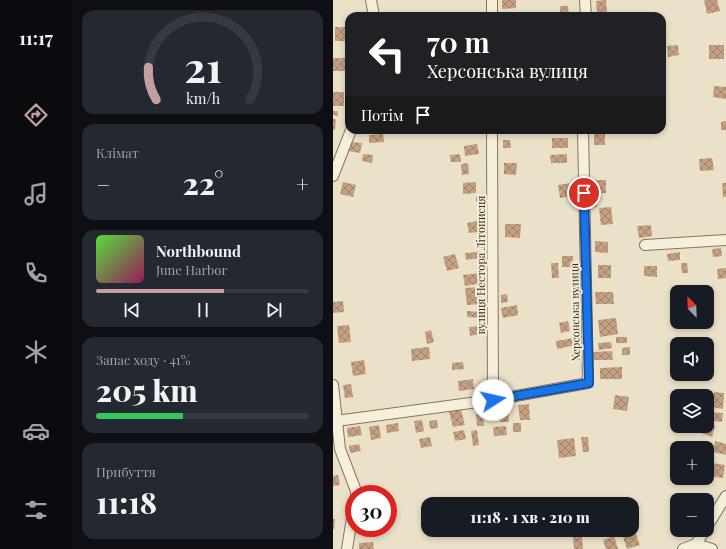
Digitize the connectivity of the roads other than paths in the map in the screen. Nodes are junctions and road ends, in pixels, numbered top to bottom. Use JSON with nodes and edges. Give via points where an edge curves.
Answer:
{"nodes":[{"id":1,"x":371,"y":0,"type":"edge"},
{"id":2,"x":492,"y":0,"type":"edge"},
{"id":3,"x":585,"y":0,"type":"edge"},
{"id":4,"x":373,"y":12,"type":"edge"},
{"id":5,"x":492,"y":12,"type":"edge"},
{"id":6,"x":586,"y":12,"type":"edge"},
{"id":7,"x":349,"y":134,"type":"edge"},
{"id":8,"x":492,"y":134,"type":"edge"},
{"id":9,"x":583,"y":134,"type":"edge"},
{"id":10,"x":333,"y":176,"type":"edge"},
{"id":11,"x":726,"y":240,"type":"edge"},
{"id":12,"x":645,"y":245,"type":"dead end"},
{"id":13,"x":333,"y":386,"type":"edge"},
{"id":14,"x":493,"y":400,"type":"junction"},
{"id":15,"x":336,"y":421,"type":"junction"},
{"id":16,"x":355,"y":485,"type":"edge"},
{"id":17,"x":726,"y":496,"type":"edge"},
{"id":18,"x":714,"y":516,"type":"edge"},
{"id":19,"x":349,"y":537,"type":"edge"},
{"id":20,"x":700,"y":537,"type":"edge"},
{"id":21,"x":696,"y":544,"type":"junction"},
{"id":22,"x":347,"y":549,"type":"edge"},
{"id":23,"x":683,"y":549,"type":"edge"},
{"id":24,"x":712,"y":549,"type":"edge"}],
"edges":[{"from":1,"to":4,"type":"street"},
{"from":2,"to":5,"type":"street"},
{"from":3,"to":6,"type":"street"},
{"from":7,"to":10,"type":"street"},
{"from":8,"to":14,"type":"street","name":"вулиця Нестора Літописця"},
{"from":9,"to":14,"type":"street","name":"Херсонська вулиця","via":[[589,383]]},
{"from":11,"to":12,"type":"street"},
{"from":13,"to":15,"type":"street"},
{"from":14,"to":15,"type":"street","name":"Херсонська вулиця"},
{"from":15,"to":16,"type":"street","via":[[340,450]]},
{"from":17,"to":18,"type":"street"},
{"from":19,"to":22,"type":"street"},
{"from":20,"to":21,"type":"street"},
{"from":21,"to":23,"type":"street"},
{"from":21,"to":24,"type":"street"}]}
